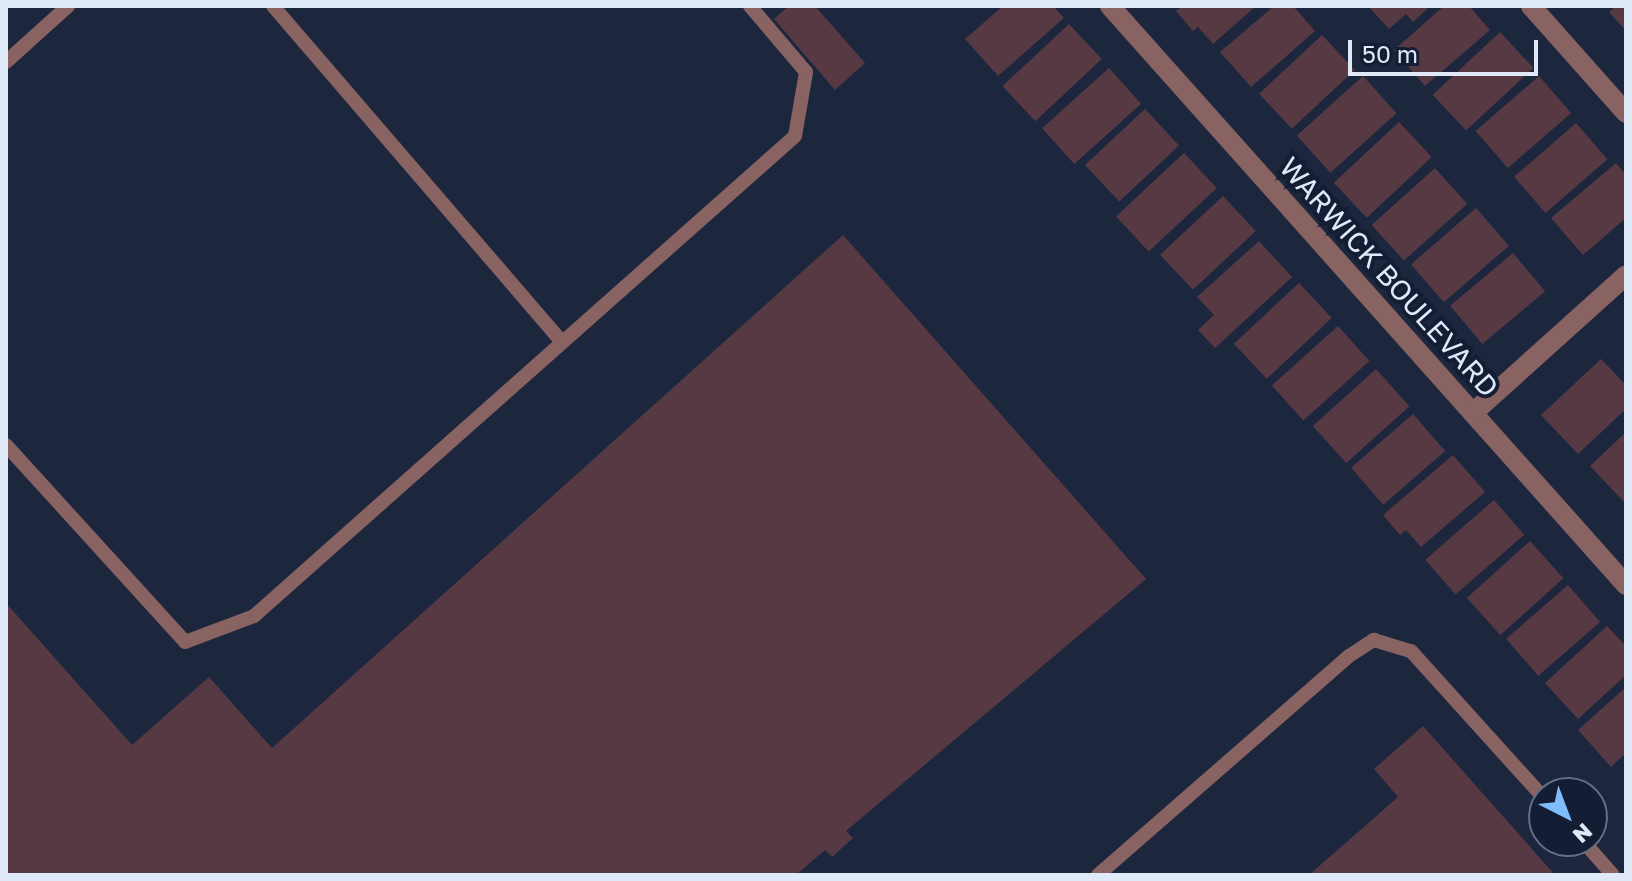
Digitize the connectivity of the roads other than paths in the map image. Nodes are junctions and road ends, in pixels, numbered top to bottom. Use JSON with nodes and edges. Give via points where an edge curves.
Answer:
{"nodes":[{"id":1,"x":68,"y":6,"type":"edge"},
{"id":2,"x":273,"y":6,"type":"edge"},
{"id":3,"x":750,"y":6,"type":"edge"},
{"id":4,"x":1110,"y":6,"type":"edge"},
{"id":5,"x":1531,"y":6,"type":"edge"},
{"id":6,"x":6,"y":62,"type":"edge"},
{"id":7,"x":1626,"y":113,"type":"edge"},
{"id":8,"x":1626,"y":275,"type":"edge"},
{"id":9,"x":560,"y":340,"type":"junction"},
{"id":10,"x":1473,"y":413,"type":"junction"},
{"id":11,"x":6,"y":445,"type":"edge"},
{"id":12,"x":1626,"y":585,"type":"edge"},
{"id":13,"x":1528,"y":780,"type":"edge"},
{"id":14,"x":1597,"y":857,"type":"edge"},
{"id":15,"x":1098,"y":875,"type":"edge"},
{"id":16,"x":1613,"y":875,"type":"edge"}],
"edges":[{"from":1,"to":6,"type":"lane"},
{"from":2,"to":9,"type":"lane"},
{"from":3,"to":9,"type":"lane","via":[[806,72],[795,136]]},
{"from":4,"to":10,"type":"street","name":"WARWICK BOULEVARD"},
{"from":5,"to":7,"type":"street"},
{"from":8,"to":10,"type":"street"},
{"from":9,"to":11,"type":"lane","via":[[254,616],[185,642]]},
{"from":10,"to":12,"type":"street","name":"WARWICK BOULEVARD"},
{"from":13,"to":15,"type":"lane","via":[[1411,651],[1374,640],[1349,656]]},
{"from":14,"to":16,"type":"lane"}]}
